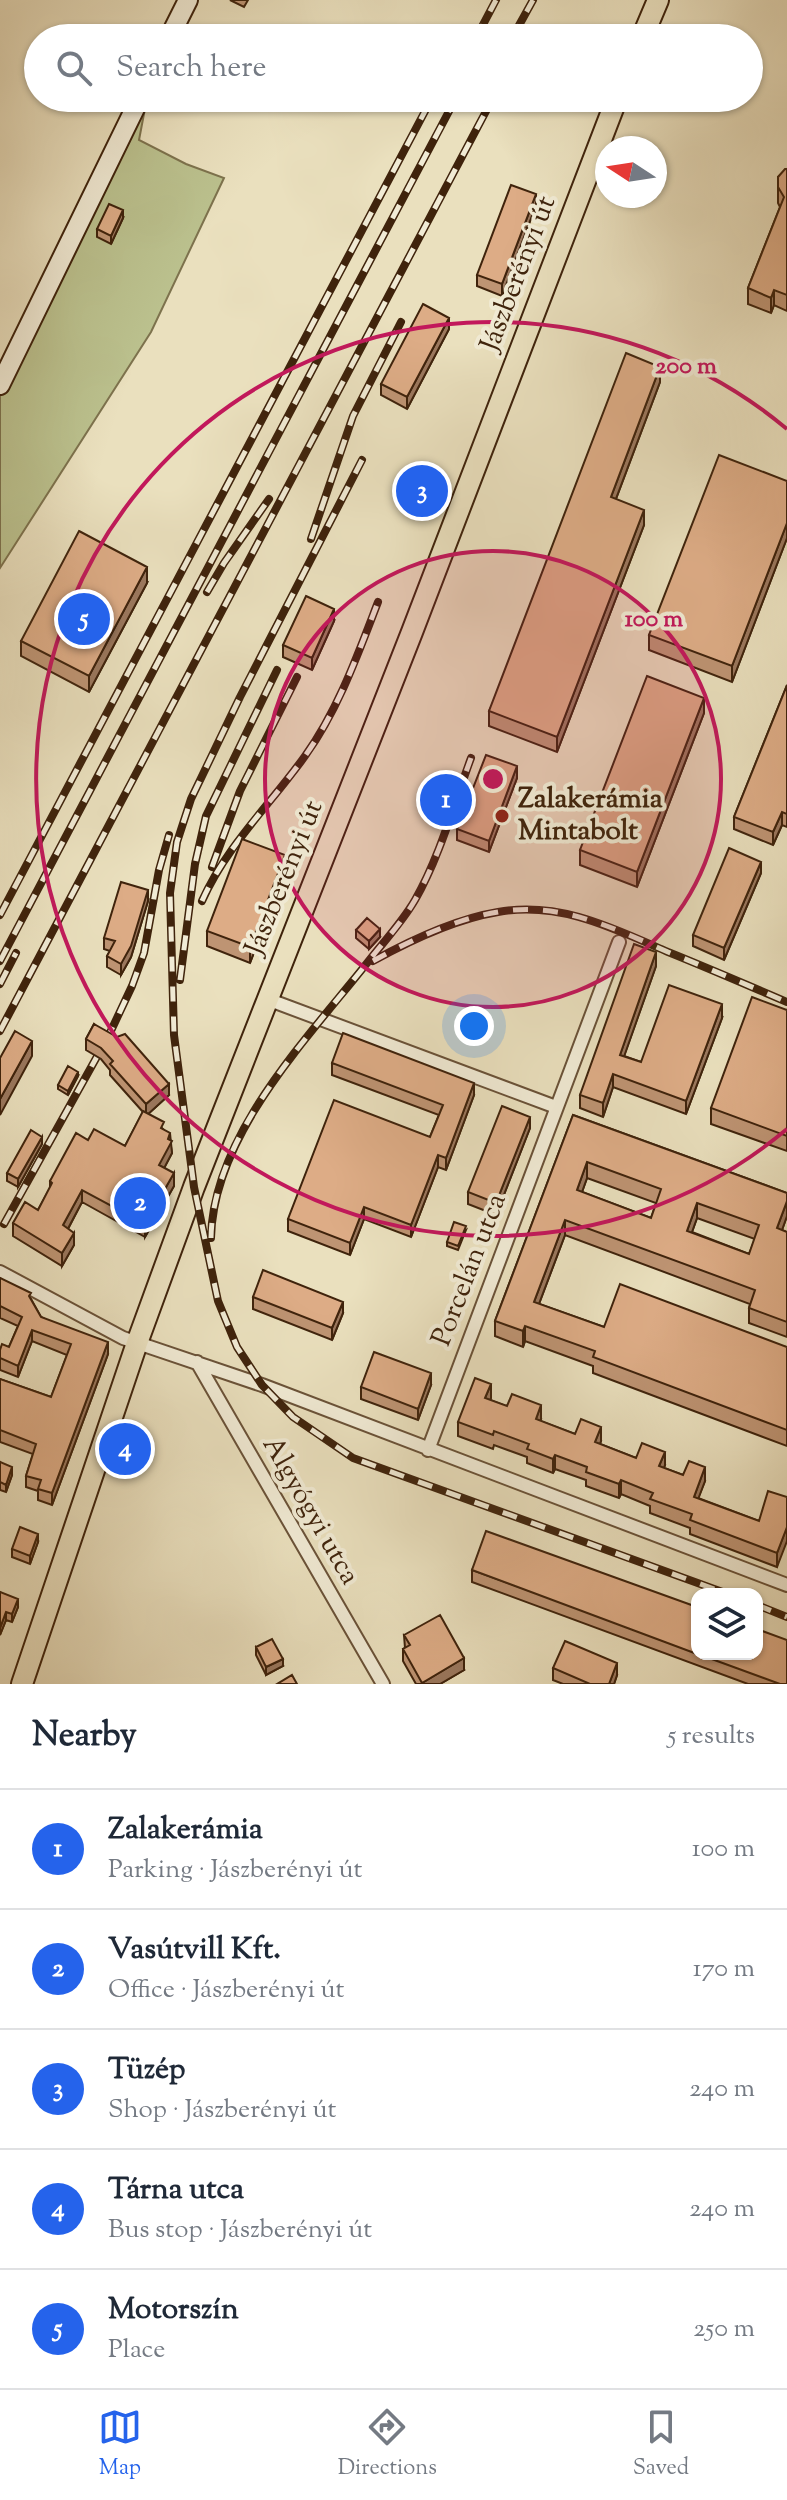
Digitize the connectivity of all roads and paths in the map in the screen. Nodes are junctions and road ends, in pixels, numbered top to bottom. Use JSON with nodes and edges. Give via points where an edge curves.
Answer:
{"nodes":[{"id":1,"x":188,"y":0,"type":"edge"},
{"id":2,"x":658,"y":0,"type":"edge"},
{"id":3,"x":176,"y":24,"type":"edge"},
{"id":4,"x":648,"y":24,"type":"edge"},
{"id":5,"x":133,"y":112,"type":"edge"},
{"id":6,"x":612,"y":112,"type":"edge"},
{"id":7,"x":0,"y":385,"type":"edge"},
{"id":8,"x":619,"y":942,"type":"dead end"},
{"id":9,"x":267,"y":999,"type":"junction"},
{"id":10,"x":556,"y":1107,"type":"junction"},
{"id":11,"x":0,"y":1272,"type":"edge"},
{"id":12,"x":137,"y":1343,"type":"junction"},
{"id":13,"x":197,"y":1362,"type":"junction"},
{"id":14,"x":428,"y":1450,"type":"junction"},
{"id":15,"x":787,"y":1585,"type":"edge"},
{"id":16,"x":22,"y":1684,"type":"edge"},
{"id":17,"x":383,"y":1684,"type":"edge"}],
"edges":[{"from":1,"to":3,"type":"main road"},
{"from":2,"to":4,"type":"main road"},
{"from":5,"to":7,"type":"main road"},
{"from":6,"to":9,"type":"main road","name":"Jászberényi út"},
{"from":8,"to":10,"type":"street","name":"Porcelán utca"},
{"from":9,"to":10,"type":"street"},
{"from":9,"to":12,"type":"main road","name":"Jászberényi út"},
{"from":10,"to":14,"type":"street","name":"Porcelán utca"},
{"from":11,"to":12,"type":"street"},
{"from":12,"to":13,"type":"street"},
{"from":12,"to":16,"type":"main road","name":"Jászberényi út"},
{"from":13,"to":14,"type":"street"},
{"from":13,"to":17,"type":"street","name":"Algyógyi utca"},
{"from":14,"to":15,"type":"street"}]}
